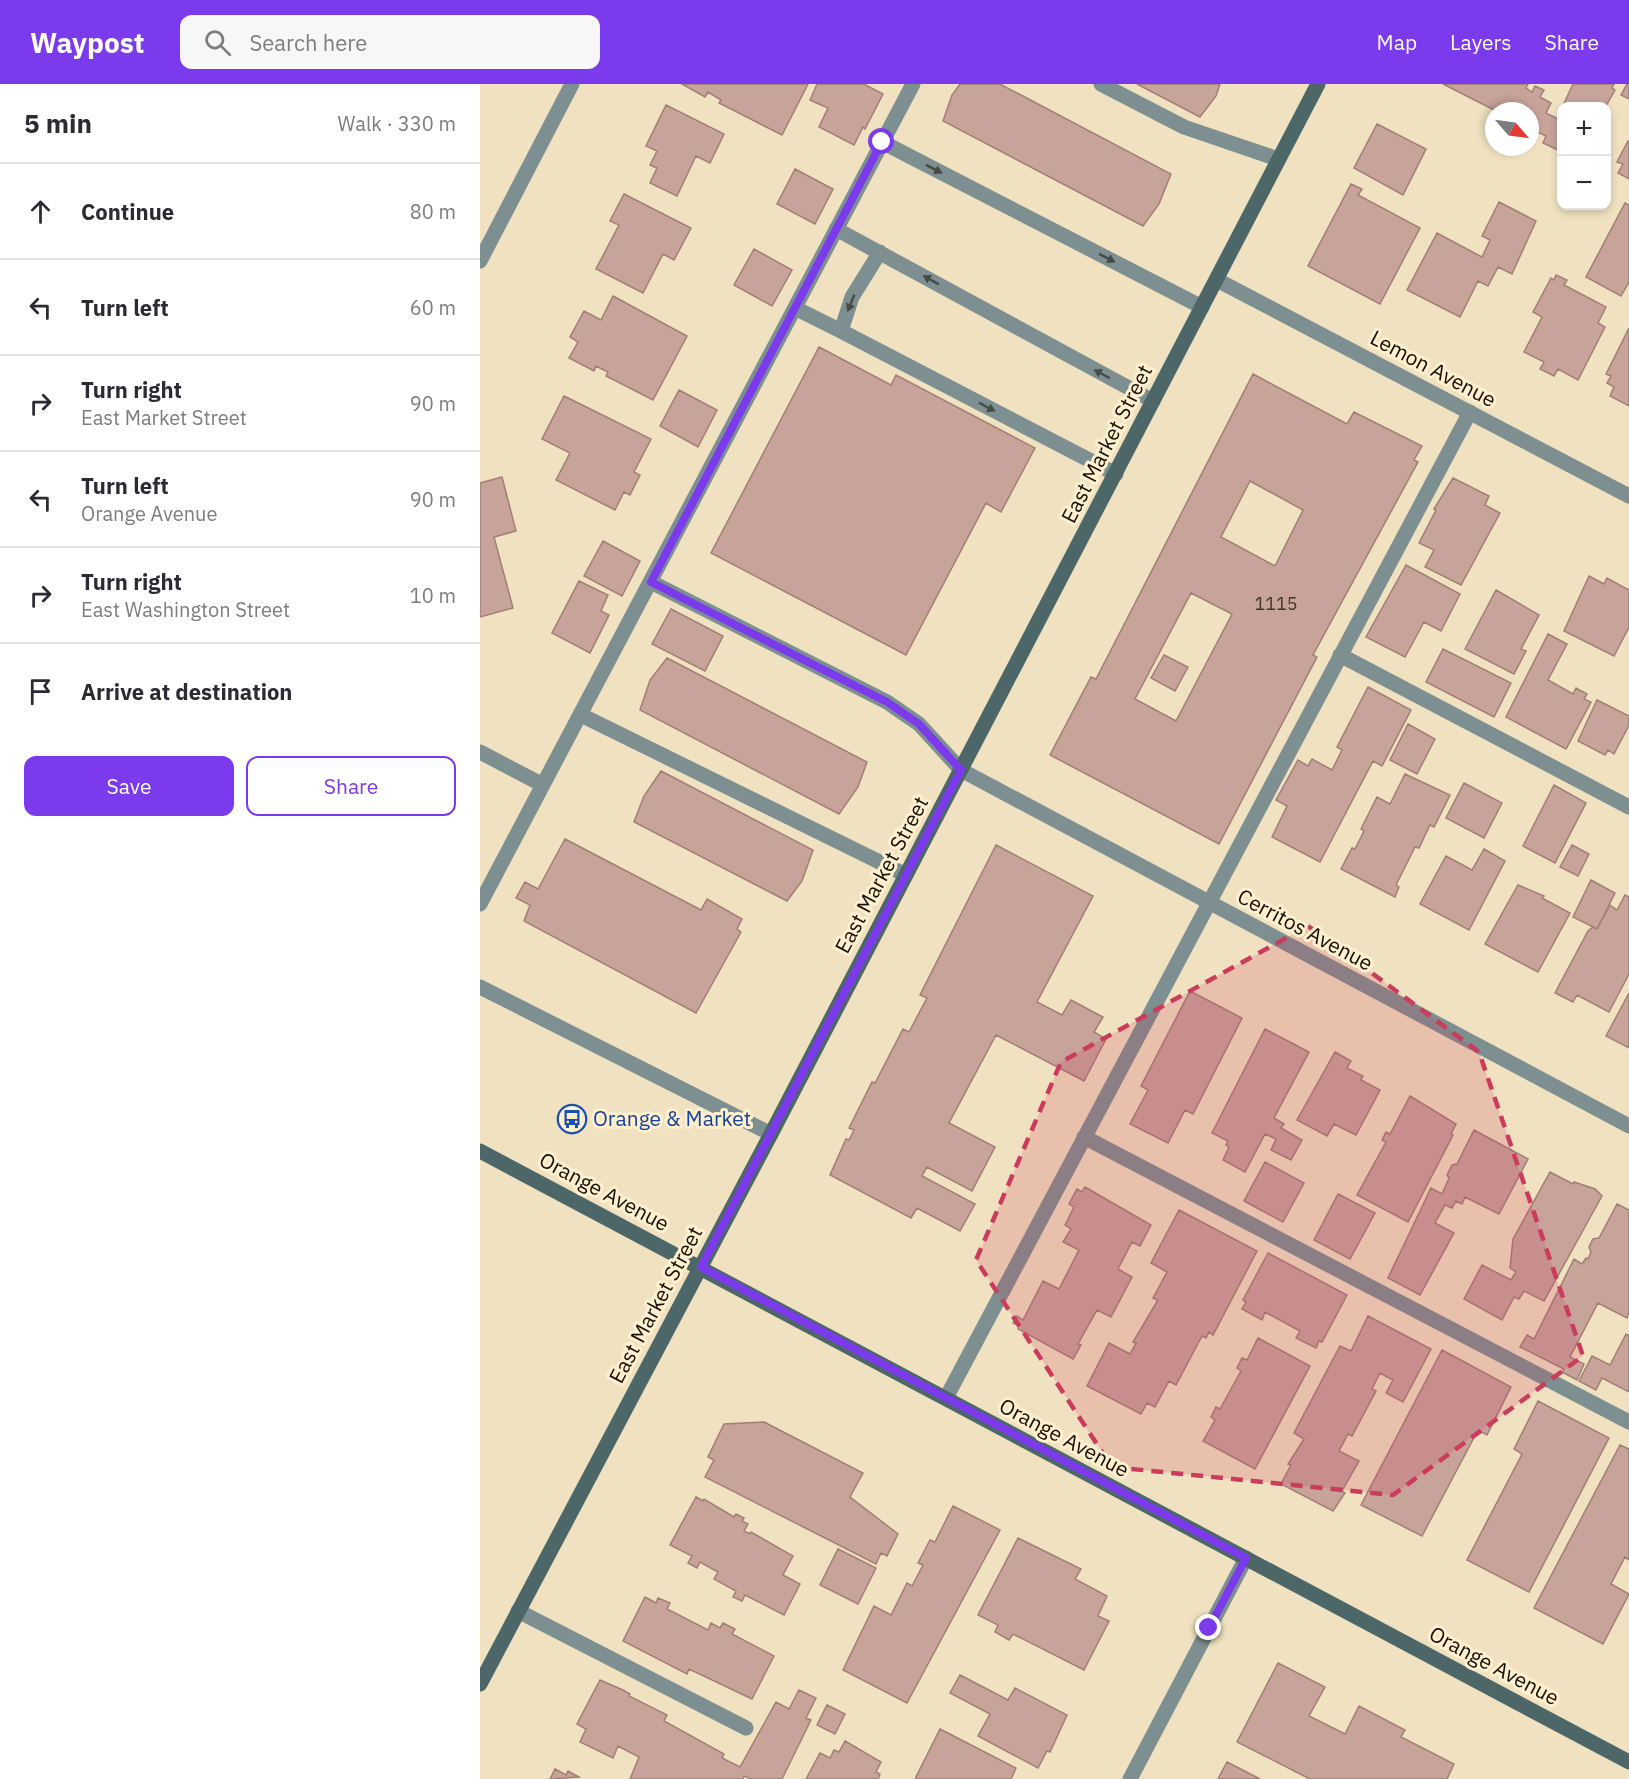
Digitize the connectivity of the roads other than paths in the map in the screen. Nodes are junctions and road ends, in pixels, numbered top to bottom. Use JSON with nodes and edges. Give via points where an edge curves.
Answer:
{"nodes":[{"id":1,"x":572,"y":84,"type":"edge"},
{"id":2,"x":913,"y":84,"type":"edge"},
{"id":3,"x":1101,"y":84,"type":"edge"},
{"id":4,"x":1317,"y":84,"type":"edge"},
{"id":5,"x":882,"y":142,"type":"junction"},
{"id":6,"x":1278,"y":159,"type":"junction"},
{"id":7,"x":836,"y":229,"type":"junction"},
{"id":8,"x":880,"y":252,"type":"junction"},
{"id":9,"x":480,"y":261,"type":"edge"},
{"id":10,"x":1217,"y":280,"type":"junction"},
{"id":11,"x":1202,"y":307,"type":"junction"},
{"id":12,"x":795,"y":308,"type":"junction"},
{"id":13,"x":841,"y":331,"type":"junction"},
{"id":14,"x":1154,"y":401,"type":"junction"},
{"id":15,"x":1470,"y":412,"type":"junction"},
{"id":16,"x":1116,"y":474,"type":"junction"},
{"id":17,"x":1629,"y":496,"type":"edge"},
{"id":18,"x":651,"y":582,"type":"junction"},
{"id":19,"x":1340,"y":655,"type":"junction"},
{"id":20,"x":581,"y":715,"type":"junction"},
{"id":21,"x":480,"y":752,"type":"edge"},
{"id":22,"x":961,"y":770,"type":"junction"},
{"id":23,"x":543,"y":785,"type":"junction"},
{"id":24,"x":1629,"y":807,"type":"edge"},
{"id":25,"x":906,"y":875,"type":"junction"},
{"id":26,"x":1208,"y":902,"type":"junction"},
{"id":27,"x":480,"y":904,"type":"edge"},
{"id":28,"x":480,"y":987,"type":"edge"},
{"id":29,"x":1629,"y":1126,"type":"edge"},
{"id":30,"x":771,"y":1134,"type":"junction"},
{"id":31,"x":1084,"y":1137,"type":"junction"},
{"id":32,"x":480,"y":1151,"type":"edge"},
{"id":33,"x":701,"y":1267,"type":"junction"},
{"id":34,"x":946,"y":1398,"type":"junction"},
{"id":35,"x":1629,"y":1422,"type":"edge"},
{"id":36,"x":1246,"y":1558,"type":"junction"},
{"id":37,"x":519,"y":1611,"type":"junction"},
{"id":38,"x":480,"y":1684,"type":"edge"},
{"id":39,"x":746,"y":1728,"type":"dead end"},
{"id":40,"x":1629,"y":1762,"type":"edge"},
{"id":41,"x":1130,"y":1779,"type":"edge"}],
"edges":[{"from":1,"to":9,"type":"street"},
{"from":2,"to":5,"type":"street"},
{"from":3,"to":6,"type":"street","via":[[1184,127]]},
{"from":4,"to":6,"type":"street","name":"East Market Street"},
{"from":5,"to":7,"type":"street"},
{"from":5,"to":11,"type":"street","one_way":true},
{"from":6,"to":10,"type":"street","name":"East Market Street"},
{"from":7,"to":8,"type":"street"},
{"from":7,"to":12,"type":"street"},
{"from":8,"to":13,"type":"street","one_way":true,"via":[[852,297]]},
{"from":14,"to":8,"type":"street","one_way":true},
{"from":10,"to":11,"type":"street","name":"East Market Street"},
{"from":10,"to":15,"type":"street","name":"Lemon Avenue"},
{"from":11,"to":14,"type":"street","name":"East Market Street"},
{"from":12,"to":13,"type":"street"},
{"from":12,"to":18,"type":"street"},
{"from":13,"to":16,"type":"street","one_way":true},
{"from":14,"to":16,"type":"street","name":"East Market Street"},
{"from":15,"to":17,"type":"street","name":"Lemon Avenue"},
{"from":15,"to":19,"type":"street"},
{"from":16,"to":22,"type":"street","name":"East Market Street"},
{"from":18,"to":20,"type":"street"},
{"from":18,"to":22,"type":"street","name":"Cerritos Avenue","via":[[887,702],[919,724]]},
{"from":19,"to":24,"type":"street"},
{"from":19,"to":26,"type":"street"},
{"from":20,"to":23,"type":"street"},
{"from":20,"to":25,"type":"street"},
{"from":21,"to":23,"type":"street"},
{"from":22,"to":25,"type":"street","name":"East Market Street"},
{"from":22,"to":26,"type":"street","name":"Cerritos Avenue"},
{"from":23,"to":27,"type":"street"},
{"from":25,"to":30,"type":"street","name":"East Market Street"},
{"from":26,"to":29,"type":"street","name":"Cerritos Avenue"},
{"from":26,"to":31,"type":"street"},
{"from":28,"to":30,"type":"street"},
{"from":30,"to":33,"type":"street","name":"East Market Street"},
{"from":31,"to":34,"type":"street"},
{"from":31,"to":35,"type":"street"},
{"from":32,"to":33,"type":"street","name":"Orange Avenue"},
{"from":33,"to":34,"type":"street","name":"Orange Avenue"},
{"from":33,"to":37,"type":"street","name":"East Market Street"},
{"from":34,"to":36,"type":"street","name":"Orange Avenue"},
{"from":36,"to":40,"type":"street","name":"Orange Avenue"},
{"from":36,"to":41,"type":"street"},
{"from":37,"to":38,"type":"street","name":"East Market Street"},
{"from":37,"to":39,"type":"street"}]}
